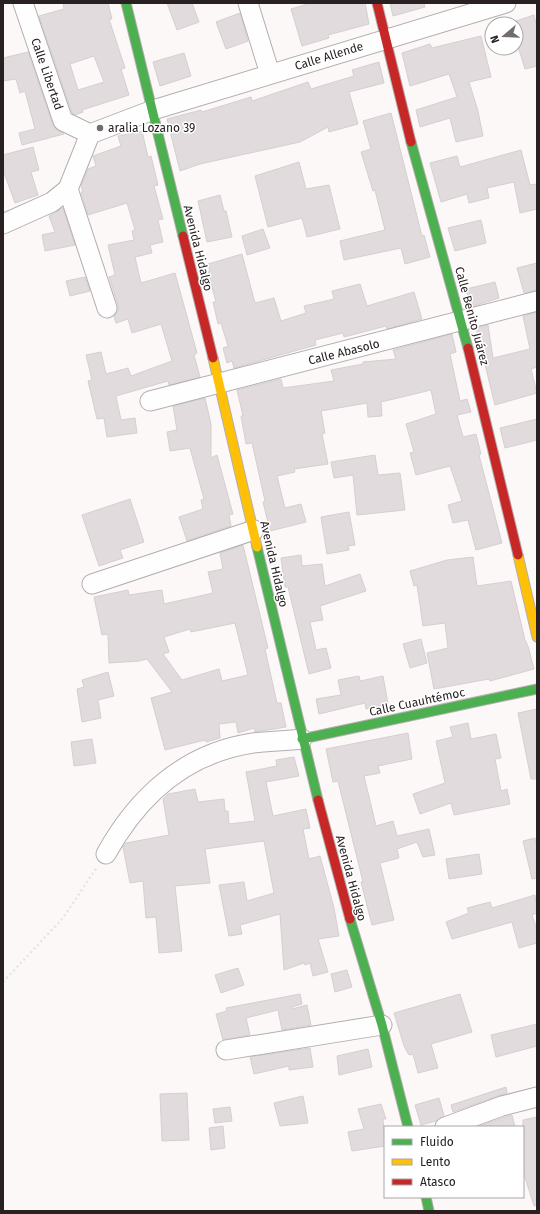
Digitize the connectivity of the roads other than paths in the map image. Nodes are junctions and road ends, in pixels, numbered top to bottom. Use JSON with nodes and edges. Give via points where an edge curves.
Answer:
{"nodes":[{"id":1,"x":23,"y":3,"type":"edge"},
{"id":2,"x":126,"y":3,"type":"edge"},
{"id":3,"x":248,"y":3,"type":"edge"},
{"id":4,"x":377,"y":3,"type":"edge"},
{"id":5,"x":506,"y":3,"type":"edge"},
{"id":6,"x":386,"y":38,"type":"junction"},
{"id":7,"x":270,"y":74,"type":"junction"},
{"id":8,"x":153,"y":110,"type":"junction"},
{"id":9,"x":90,"y":134,"type":"junction"},
{"id":10,"x":68,"y":189,"type":"junction"},
{"id":11,"x":3,"y":224,"type":"edge"},
{"id":12,"x":537,"y":302,"type":"edge"},
{"id":13,"x":107,"y":308,"type":"dead end"},
{"id":14,"x":462,"y":322,"type":"junction"},
{"id":15,"x":219,"y":384,"type":"junction"},
{"id":16,"x":150,"y":401,"type":"dead end"},
{"id":17,"x":254,"y":530,"type":"junction"},
{"id":18,"x":92,"y":584,"type":"dead end"},
{"id":19,"x":537,"y":637,"type":"edge"},
{"id":20,"x":537,"y":689,"type":"edge"},
{"id":21,"x":302,"y":739,"type":"junction"},
{"id":22,"x":106,"y":854,"type":"road end"},
{"id":23,"x":382,"y":1025,"type":"junction"},
{"id":24,"x":226,"y":1050,"type":"dead end"},
{"id":25,"x":537,"y":1098,"type":"edge"},
{"id":26,"x":408,"y":1126,"type":"edge"},
{"id":27,"x":448,"y":1126,"type":"edge"},
{"id":28,"x":426,"y":1198,"type":"edge"},
{"id":29,"x":429,"y":1211,"type":"edge"}],
"edges":[{"from":1,"to":9,"type":"street","name":"Calle Libertad","via":[[63,121]]},
{"from":2,"to":8,"type":"street","name":"Avenida Hidalgo"},
{"from":3,"to":7,"type":"street"},
{"from":4,"to":6,"type":"street","name":"Calle Benito Juárez"},
{"from":5,"to":6,"type":"street","name":"Calle Allende"},
{"from":6,"to":7,"type":"street","name":"Calle Allende"},
{"from":6,"to":14,"type":"street","name":"Calle Benito Juárez","via":[[413,150]]},
{"from":7,"to":8,"type":"street","name":"Calle Allende"},
{"from":8,"to":9,"type":"street"},
{"from":8,"to":15,"type":"street","name":"Avenida Hidalgo"},
{"from":9,"to":10,"type":"street"},
{"from":10,"to":11,"type":"street","via":[[52,202]]},
{"from":10,"to":13,"type":"street"},
{"from":12,"to":14,"type":"street","name":"Calle Abasolo"},
{"from":14,"to":15,"type":"street","name":"Calle Abasolo"},
{"from":14,"to":19,"type":"street","name":"Calle Benito Juárez"},
{"from":15,"to":16,"type":"street","name":"Calle Abasolo"},
{"from":15,"to":17,"type":"street","name":"Avenida Hidalgo"},
{"from":17,"to":18,"type":"street"},
{"from":17,"to":21,"type":"street","name":"Avenida Hidalgo"},
{"from":20,"to":21,"type":"street","name":"Calle Cuauhtémoc"},
{"from":21,"to":22,"type":"street","via":[[252,744],[193,763],[162,783],[144,801],[120,829]]},
{"from":21,"to":23,"type":"street","name":"Avenida Hidalgo","via":[[352,932]]},
{"from":23,"to":24,"type":"street"},
{"from":23,"to":26,"type":"street","name":"Avenida Hidalgo"},
{"from":25,"to":27,"type":"street","via":[[502,1106]]},
{"from":28,"to":29,"type":"street"}]}
